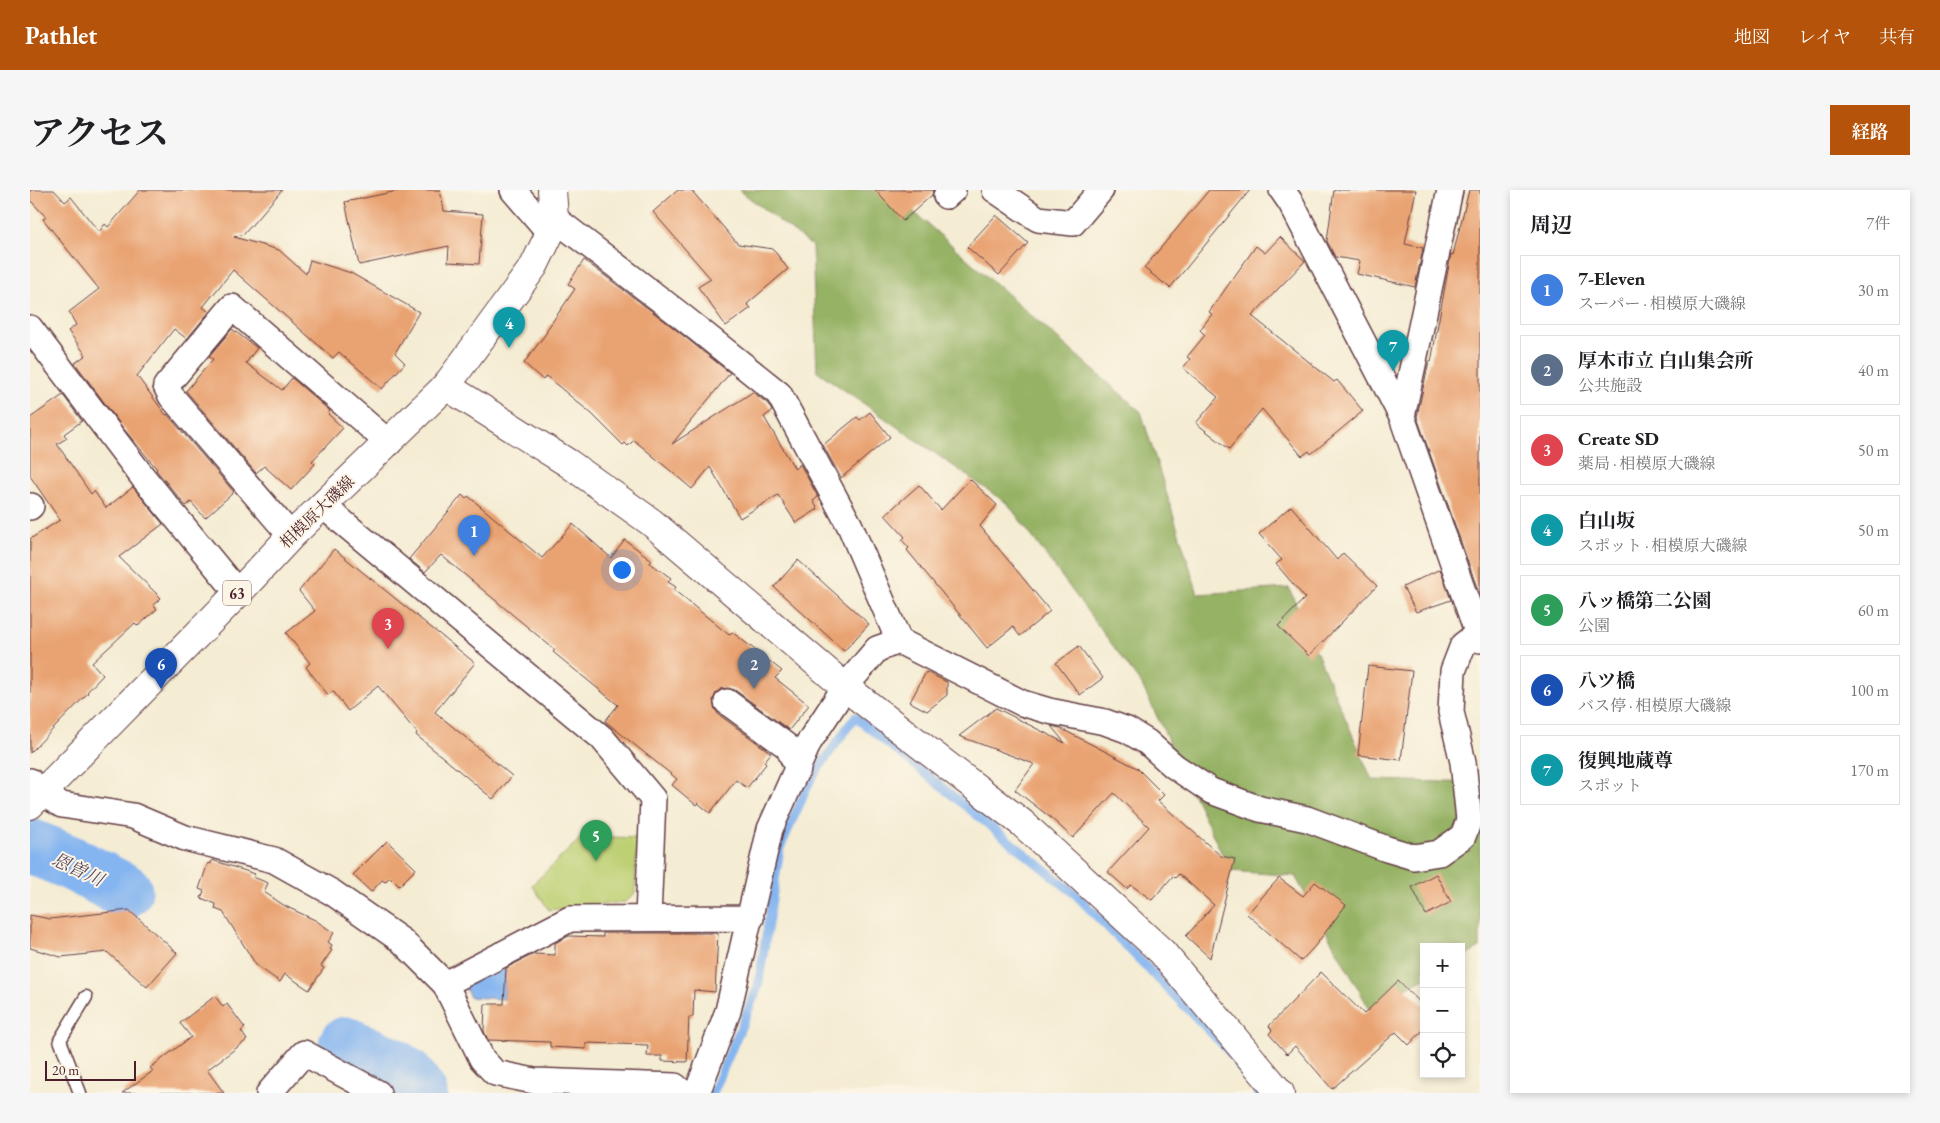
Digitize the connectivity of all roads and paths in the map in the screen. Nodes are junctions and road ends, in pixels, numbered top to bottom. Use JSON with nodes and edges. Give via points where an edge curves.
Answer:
{"nodes":[{"id":1,"x":513,"y":190,"type":"edge"},
{"id":2,"x":552,"y":190,"type":"edge"},
{"id":3,"x":995,"y":190,"type":"edge"},
{"id":4,"x":1101,"y":190,"type":"edge"},
{"id":5,"x":1282,"y":190,"type":"edge"},
{"id":6,"x":1450,"y":190,"type":"edge"},
{"id":7,"x":552,"y":225,"type":"junction"},
{"id":8,"x":30,"y":328,"type":"edge"},
{"id":9,"x":446,"y":386,"type":"junction"},
{"id":10,"x":1402,"y":417,"type":"junction"},
{"id":11,"x":389,"y":443,"type":"junction"},
{"id":12,"x":322,"y":505,"type":"junction"},
{"id":13,"x":291,"y":536,"type":"junction"},
{"id":14,"x":238,"y":593,"type":"junction"},
{"id":15,"x":1479,"y":634,"type":"edge"},
{"id":16,"x":900,"y":641,"type":"junction"},
{"id":17,"x":846,"y":687,"type":"junction"},
{"id":18,"x":727,"y":702,"type":"dead end"},
{"id":19,"x":798,"y":768,"type":"junction"},
{"id":20,"x":33,"y":796,"type":"edge"},
{"id":21,"x":648,"y":917,"type":"junction"},
{"id":22,"x":751,"y":918,"type":"junction"},
{"id":23,"x":445,"y":984,"type":"junction"},
{"id":24,"x":86,"y":997,"type":"dead end"},
{"id":25,"x":534,"y":1087,"type":"edge"},
{"id":26,"x":80,"y":1093,"type":"edge"},
{"id":27,"x":269,"y":1093,"type":"edge"},
{"id":28,"x":378,"y":1093,"type":"edge"},
{"id":29,"x":683,"y":1093,"type":"edge"},
{"id":30,"x":697,"y":1093,"type":"edge"},
{"id":31,"x":1280,"y":1093,"type":"edge"}],
"edges":[{"from":1,"to":7,"type":"street"},
{"from":2,"to":7,"type":"street","name":"相模原大磯線","number":"63"},
{"from":3,"to":4,"type":"street","via":[[1038,219],[1073,223]]},
{"from":5,"to":10,"type":"street"},
{"from":6,"to":10,"type":"street"},
{"from":7,"to":9,"type":"street","name":"相模原大磯線","number":"63","via":[[534,266]]},
{"from":7,"to":16,"type":"street","via":[[679,314],[779,394],[850,526]]},
{"from":8,"to":14,"type":"street","via":[[142,476]]},
{"from":9,"to":11,"type":"street","name":"相模原大磯線","number":"63"},
{"from":9,"to":17,"type":"street","via":[[568,463],[651,522]]},
{"from":10,"to":15,"type":"street"},
{"from":11,"to":12,"type":"street","name":"相模原大磯線","number":"63"},
{"from":11,"to":13,"type":"street","via":[[232,307],[166,386],[171,396]]},
{"from":12,"to":13,"type":"street","name":"相模原大磯線","number":"63"},
{"from":12,"to":21,"type":"street","via":[[602,738],[653,800]]},
{"from":13,"to":14,"type":"street","name":"相模原大磯線","number":"63"},
{"from":14,"to":20,"type":"street","name":"相模原大磯線","number":"63"},
{"from":15,"to":16,"type":"street","via":[[1464,645],[1453,671],[1451,712],[1463,762],[1469,820],[1464,836],[1439,853],[1414,857],[1307,819],[1260,809],[1210,791],[1127,730],[1022,702]]},
{"from":16,"to":17,"type":"street","via":[[877,649]]},
{"from":17,"to":19,"type":"street","via":[[808,742]]},
{"from":17,"to":31,"type":"street","via":[[1022,823],[1162,952]]},
{"from":18,"to":19,"type":"street","via":[[788,747]]},
{"from":19,"to":22,"type":"street","via":[[770,829]]},
{"from":20,"to":23,"type":"street","via":[[133,816],[185,838],[274,860],[333,893],[402,941]]},
{"from":21,"to":22,"type":"street"},
{"from":21,"to":23,"type":"street","via":[[570,919]]},
{"from":22,"to":30,"type":"street","via":[[728,1011]]},
{"from":23,"to":25,"type":"street","via":[[482,1059],[495,1072]]},
{"from":24,"to":26,"type":"lane","via":[[60,1040]]},
{"from":25,"to":29,"type":"street","via":[[675,1086]]},
{"from":27,"to":28,"type":"street","via":[[304,1053]]}]}
